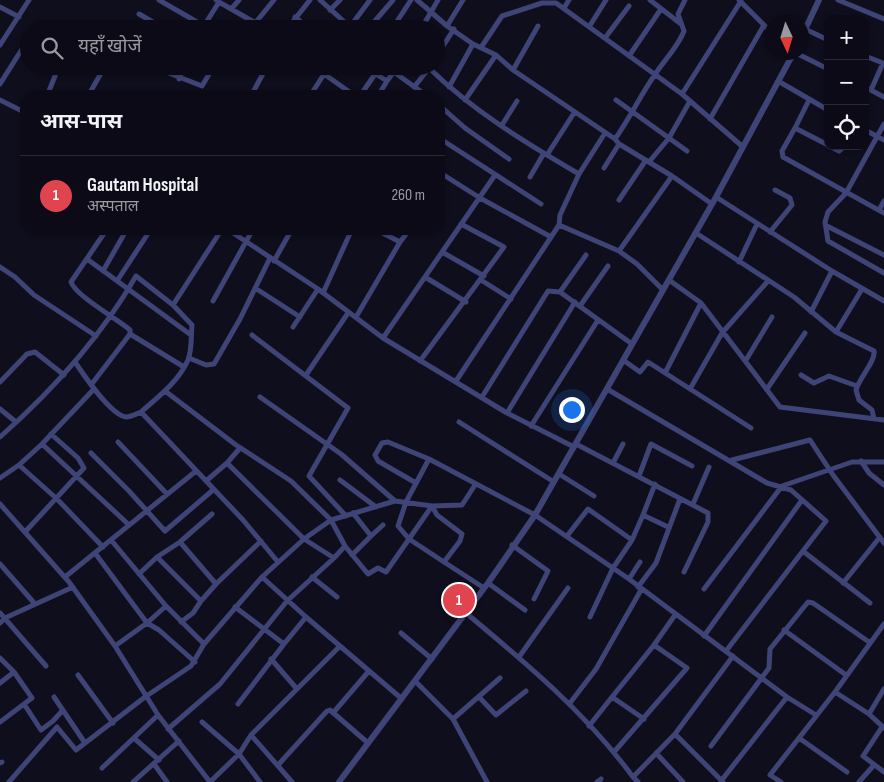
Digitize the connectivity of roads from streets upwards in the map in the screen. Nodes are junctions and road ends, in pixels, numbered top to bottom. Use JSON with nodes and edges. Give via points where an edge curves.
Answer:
{"nodes":[{"id":1,"x":29,"y":0,"type":"edge"},
{"id":2,"x":159,"y":0,"type":"edge"},
{"id":3,"x":239,"y":0,"type":"edge"},
{"id":4,"x":274,"y":0,"type":"edge"},
{"id":5,"x":310,"y":0,"type":"edge"},
{"id":6,"x":320,"y":0,"type":"edge"},
{"id":7,"x":340,"y":0,"type":"edge"},
{"id":8,"x":370,"y":0,"type":"edge"},
{"id":9,"x":392,"y":0,"type":"edge"},
{"id":10,"x":411,"y":0,"type":"edge"},
{"id":11,"x":417,"y":0,"type":"edge"},
{"id":12,"x":438,"y":0,"type":"edge"},
{"id":13,"x":463,"y":0,"type":"edge"},
{"id":14,"x":569,"y":0,"type":"edge"},
{"id":15,"x":606,"y":0,"type":"edge"},
{"id":16,"x":650,"y":0,"type":"edge"},
{"id":17,"x":685,"y":0,"type":"edge"},
{"id":18,"x":838,"y":0,"type":"edge"},
{"id":19,"x":218,"y":1,"type":"edge"},
{"id":20,"x":539,"y":1,"type":"edge"},
{"id":21,"x":740,"y":1,"type":"edge"},
{"id":22,"x":815,"y":1,"type":"edge"},
{"id":23,"x":628,"y":6,"type":"dead end"},
{"id":24,"x":0,"y":7,"type":"edge"},
{"id":25,"x":232,"y":8,"type":"junction"},
{"id":26,"x":564,"y":8,"type":"junction"},
{"id":27,"x":330,"y":10,"type":"junction"},
{"id":28,"x":661,"y":10,"type":"junction"},
{"id":29,"x":431,"y":12,"type":"junction"},
{"id":30,"x":139,"y":14,"type":"dead end"},
{"id":31,"x":809,"y":16,"type":"edge"},
{"id":32,"x":295,"y":17,"type":"junction"},
{"id":33,"x":19,"y":18,"type":"junction"},
{"id":34,"x":884,"y":19,"type":"edge"},
{"id":35,"x":149,"y":20,"type":"edge"},
{"id":36,"x":192,"y":20,"type":"edge"},
{"id":37,"x":207,"y":20,"type":"edge"},
{"id":38,"x":253,"y":20,"type":"edge"},
{"id":39,"x":258,"y":20,"type":"edge"},
{"id":40,"x":293,"y":20,"type":"edge"},
{"id":41,"x":299,"y":20,"type":"edge"},
{"id":42,"x":341,"y":20,"type":"edge"},
{"id":43,"x":355,"y":20,"type":"edge"},
{"id":44,"x":375,"y":20,"type":"edge"},
{"id":45,"x":398,"y":20,"type":"edge"},
{"id":46,"x":426,"y":20,"type":"edge"},
{"id":47,"x":440,"y":20,"type":"edge"},
{"id":48,"x":683,"y":25,"type":"junction"},
{"id":49,"x":764,"y":25,"type":"joint"},
{"id":50,"x":447,"y":26,"type":"joint"},
{"id":51,"x":538,"y":26,"type":"dead end"},
{"id":52,"x":589,"y":27,"type":"junction"},
{"id":53,"x":454,"y":29,"type":"junction"},
{"id":54,"x":809,"y":31,"type":"edge"},
{"id":55,"x":605,"y":38,"type":"junction"},
{"id":56,"x":824,"y":38,"type":"edge"},
{"id":57,"x":445,"y":43,"type":"edge"},
{"id":58,"x":473,"y":44,"type":"junction"},
{"id":59,"x":0,"y":45,"type":"edge"},
{"id":60,"x":482,"y":46,"type":"junction"},
{"id":61,"x":20,"y":52,"type":"edge"},
{"id":62,"x":496,"y":55,"type":"junction"},
{"id":63,"x":629,"y":56,"type":"junction"},
{"id":64,"x":869,"y":57,"type":"edge"},
{"id":65,"x":790,"y":60,"type":"edge"},
{"id":66,"x":809,"y":60,"type":"edge"},
{"id":67,"x":824,"y":67,"type":"edge"},
{"id":68,"x":513,"y":70,"type":"junction"},
{"id":69,"x":655,"y":74,"type":"junction"},
{"id":70,"x":55,"y":75,"type":"edge"},
{"id":71,"x":100,"y":75,"type":"edge"},
{"id":72,"x":170,"y":75,"type":"edge"},
{"id":73,"x":181,"y":75,"type":"edge"},
{"id":74,"x":209,"y":75,"type":"edge"},
{"id":75,"x":262,"y":75,"type":"edge"},
{"id":76,"x":323,"y":75,"type":"edge"},
{"id":77,"x":325,"y":75,"type":"edge"},
{"id":78,"x":373,"y":75,"type":"edge"},
{"id":79,"x":376,"y":75,"type":"edge"},
{"id":80,"x":392,"y":75,"type":"edge"},
{"id":81,"x":398,"y":75,"type":"edge"},
{"id":82,"x":424,"y":75,"type":"edge"},
{"id":83,"x":438,"y":75,"type":"edge"},
{"id":84,"x":179,"y":79,"type":"junction"},
{"id":85,"x":387,"y":81,"type":"junction"},
{"id":86,"x":778,"y":81,"type":"junction"},
{"id":87,"x":0,"y":84,"type":"edge"},
{"id":88,"x":414,"y":87,"type":"junction"},
{"id":89,"x":449,"y":87,"type":"junction"},
{"id":90,"x":869,"y":87,"type":"edge"},
{"id":91,"x":49,"y":90,"type":"edge"},
{"id":92,"x":91,"y":90,"type":"edge"},
{"id":93,"x":254,"y":90,"type":"edge"},
{"id":94,"x":314,"y":90,"type":"edge"},
{"id":95,"x":347,"y":90,"type":"edge"},
{"id":96,"x":364,"y":90,"type":"edge"},
{"id":97,"x":382,"y":90,"type":"edge"},
{"id":98,"x":418,"y":90,"type":"edge"},
{"id":99,"x":869,"y":90,"type":"edge"},
{"id":100,"x":682,"y":94,"type":"junction"},
{"id":101,"x":884,"y":97,"type":"edge"},
{"id":102,"x":0,"y":100,"type":"edge"},
{"id":103,"x":465,"y":100,"type":"junction"},
{"id":104,"x":616,"y":100,"type":"dead end"},
{"id":105,"x":809,"y":100,"type":"junction"},
{"id":106,"x":518,"y":101,"type":"dead end"},
{"id":107,"x":690,"y":101,"type":"junction"},
{"id":108,"x":824,"y":108,"type":"edge"},
{"id":109,"x":20,"y":110,"type":"edge"},
{"id":110,"x":445,"y":111,"type":"edge"},
{"id":111,"x":574,"y":113,"type":"junction"},
{"id":112,"x":633,"y":113,"type":"junction"},
{"id":113,"x":710,"y":119,"type":"junction"},
{"id":114,"x":884,"y":124,"type":"edge"},
{"id":115,"x":502,"y":125,"type":"junction"},
{"id":116,"x":795,"y":128,"type":"junction"},
{"id":117,"x":869,"y":132,"type":"edge"},
{"id":118,"x":605,"y":133,"type":"junction"},
{"id":119,"x":877,"y":136,"type":"junction"},
{"id":120,"x":669,"y":138,"type":"junction"},
{"id":121,"x":615,"y":139,"type":"junction"},
{"id":122,"x":884,"y":140,"type":"edge"},
{"id":123,"x":445,"y":142,"type":"edge"},
{"id":124,"x":824,"y":143,"type":"edge"},
{"id":125,"x":619,"y":144,"type":"junction"},
{"id":126,"x":743,"y":147,"type":"junction"},
{"id":127,"x":686,"y":151,"type":"dead end"},
{"id":128,"x":545,"y":154,"type":"junction"},
{"id":129,"x":509,"y":158,"type":"dead end"},
{"id":130,"x":648,"y":161,"type":"junction"},
{"id":131,"x":604,"y":168,"type":"dead end"},
{"id":132,"x":579,"y":174,"type":"junction"},
{"id":133,"x":495,"y":175,"type":"junction"},
{"id":134,"x":445,"y":176,"type":"edge"},
{"id":135,"x":672,"y":176,"type":"junction"},
{"id":136,"x":530,"y":177,"type":"dead end"},
{"id":137,"x":775,"y":190,"type":"dead end"},
{"id":138,"x":846,"y":194,"type":"junction"},
{"id":139,"x":716,"y":197,"type":"junction"},
{"id":140,"x":480,"y":198,"type":"junction"},
{"id":141,"x":619,"y":200,"type":"dead end"},
{"id":142,"x":884,"y":201,"type":"edge"},
{"id":143,"x":541,"y":204,"type":"dead end"},
{"id":144,"x":712,"y":204,"type":"junction"},
{"id":145,"x":882,"y":212,"type":"edge"},
{"id":146,"x":460,"y":224,"type":"junction"},
{"id":147,"x":756,"y":224,"type":"junction"},
{"id":148,"x":559,"y":225,"type":"junction"},
{"id":149,"x":827,"y":226,"type":"junction"},
{"id":150,"x":770,"y":232,"type":"junction"},
{"id":151,"x":696,"y":233,"type":"junction"},
{"id":152,"x":103,"y":235,"type":"edge"},
{"id":153,"x":124,"y":235,"type":"edge"},
{"id":154,"x":147,"y":235,"type":"edge"},
{"id":155,"x":218,"y":235,"type":"edge"},
{"id":156,"x":236,"y":235,"type":"edge"},
{"id":157,"x":250,"y":235,"type":"edge"},
{"id":158,"x":288,"y":235,"type":"edge"},
{"id":159,"x":349,"y":235,"type":"edge"},
{"id":160,"x":387,"y":235,"type":"edge"},
{"id":161,"x":405,"y":235,"type":"edge"},
{"id":162,"x":551,"y":237,"type":"junction"},
{"id":163,"x":246,"y":241,"type":"junction"},
{"id":164,"x":400,"y":242,"type":"junction"},
{"id":165,"x":618,"y":251,"type":"junction"},
{"id":166,"x":442,"y":252,"type":"junction"},
{"id":167,"x":586,"y":255,"type":"dead end"},
{"id":168,"x":884,"y":255,"type":"edge"},
{"id":169,"x":87,"y":259,"type":"junction"},
{"id":170,"x":272,"y":259,"type":"junction"},
{"id":171,"x":740,"y":262,"type":"junction"},
{"id":172,"x":608,"y":266,"type":"dead end"},
{"id":173,"x":0,"y":267,"type":"edge"},
{"id":174,"x":103,"y":271,"type":"junction"},
{"id":175,"x":832,"y":271,"type":"junction"},
{"id":176,"x":884,"y":273,"type":"edge"},
{"id":177,"x":425,"y":277,"type":"junction"},
{"id":178,"x":483,"y":278,"type":"junction"},
{"id":179,"x":669,"y":280,"type":"junction"},
{"id":180,"x":117,"y":281,"type":"junction"},
{"id":181,"x":768,"y":281,"type":"junction"},
{"id":182,"x":255,"y":288,"type":"junction"},
{"id":183,"x":862,"y":289,"type":"junction"},
{"id":184,"x":128,"y":290,"type":"junction"},
{"id":185,"x":663,"y":290,"type":"junction"},
{"id":186,"x":321,"y":291,"type":"junction"},
{"id":187,"x":560,"y":292,"type":"junction"},
{"id":188,"x":213,"y":300,"type":"dead end"},
{"id":189,"x":511,"y":300,"type":"junction"},
{"id":190,"x":884,"y":301,"type":"edge"},
{"id":191,"x":466,"y":302,"type":"junction"},
{"id":192,"x":575,"y":302,"type":"junction"},
{"id":193,"x":173,"y":304,"type":"junction"},
{"id":194,"x":701,"y":304,"type":"junction"},
{"id":195,"x":580,"y":306,"type":"junction"},
{"id":196,"x":811,"y":312,"type":"junction"},
{"id":197,"x":348,"y":313,"type":"junction"},
{"id":198,"x":112,"y":315,"type":"junction"},
{"id":199,"x":300,"y":317,"type":"junction"},
{"id":200,"x":356,"y":317,"type":"junction"},
{"id":201,"x":772,"y":317,"type":"dead end"},
{"id":202,"x":598,"y":320,"type":"junction"},
{"id":203,"x":293,"y":326,"type":"dead end"},
{"id":204,"x":836,"y":332,"type":"junction"},
{"id":205,"x":722,"y":333,"type":"junction"},
{"id":206,"x":805,"y":333,"type":"dead end"},
{"id":207,"x":130,"y":334,"type":"junction"},
{"id":208,"x":191,"y":335,"type":"junction"},
{"id":209,"x":252,"y":335,"type":"dead end"},
{"id":210,"x":96,"y":336,"type":"junction"},
{"id":211,"x":383,"y":338,"type":"junction"},
{"id":212,"x":632,"y":344,"type":"junction"},
{"id":213,"x":189,"y":358,"type":"junction"},
{"id":214,"x":623,"y":360,"type":"junction"},
{"id":215,"x":746,"y":360,"type":"junction"},
{"id":216,"x":420,"y":361,"type":"junction"},
{"id":217,"x":75,"y":362,"type":"junction"},
{"id":218,"x":184,"y":367,"type":"junction"},
{"id":219,"x":665,"y":373,"type":"junction"},
{"id":220,"x":64,"y":375,"type":"junction"},
{"id":221,"x":306,"y":375,"type":"junction"},
{"id":222,"x":801,"y":375,"type":"dead end"},
{"id":223,"x":456,"y":381,"type":"junction"},
{"id":224,"x":0,"y":382,"type":"edge"},
{"id":225,"x":857,"y":386,"type":"junction"},
{"id":226,"x":93,"y":387,"type":"junction"},
{"id":227,"x":607,"y":389,"type":"junction"},
{"id":228,"x":690,"y":389,"type":"junction"},
{"id":229,"x":767,"y":389,"type":"junction"},
{"id":230,"x":165,"y":391,"type":"junction"},
{"id":231,"x":260,"y":397,"type":"dead end"},
{"id":232,"x":482,"y":398,"type":"junction"},
{"id":233,"x":0,"y":409,"type":"edge"},
{"id":234,"x":141,"y":412,"type":"junction"},
{"id":235,"x":507,"y":413,"type":"junction"},
{"id":236,"x":874,"y":419,"type":"junction"},
{"id":237,"x":884,"y":420,"type":"edge"},
{"id":238,"x":16,"y":422,"type":"junction"},
{"id":239,"x":459,"y":422,"type":"dead end"},
{"id":240,"x":531,"y":426,"type":"junction"},
{"id":241,"x":751,"y":428,"type":"dead end"},
{"id":242,"x":51,"y":434,"type":"junction"},
{"id":243,"x":0,"y":437,"type":"edge"},
{"id":244,"x":118,"y":442,"type":"dead end"},
{"id":245,"x":42,"y":444,"type":"junction"},
{"id":246,"x":622,"y":444,"type":"dead end"},
{"id":247,"x":327,"y":445,"type":"junction"},
{"id":248,"x":575,"y":446,"type":"junction"},
{"id":249,"x":240,"y":448,"type":"junction"},
{"id":250,"x":91,"y":453,"type":"dead end"},
{"id":251,"x":429,"y":459,"type":"junction"},
{"id":252,"x":732,"y":460,"type":"junction"},
{"id":253,"x":861,"y":461,"type":"junction"},
{"id":254,"x":884,"y":462,"type":"edge"},
{"id":255,"x":228,"y":463,"type":"junction"},
{"id":256,"x":612,"y":463,"type":"junction"},
{"id":257,"x":19,"y":465,"type":"junction"},
{"id":258,"x":692,"y":466,"type":"dead end"},
{"id":259,"x":709,"y":467,"type":"dead end"},
{"id":260,"x":830,"y":470,"type":"junction"},
{"id":261,"x":196,"y":471,"type":"junction"},
{"id":262,"x":559,"y":474,"type":"junction"},
{"id":263,"x":639,"y":476,"type":"junction"},
{"id":264,"x":76,"y":477,"type":"junction"},
{"id":265,"x":0,"y":478,"type":"edge"},
{"id":266,"x":340,"y":480,"type":"dead end"},
{"id":267,"x":206,"y":481,"type":"junction"},
{"id":268,"x":554,"y":482,"type":"junction"},
{"id":269,"x":416,"y":483,"type":"junction"},
{"id":270,"x":475,"y":484,"type":"junction"},
{"id":271,"x":654,"y":484,"type":"junction"},
{"id":272,"x":884,"y":485,"type":"edge"},
{"id":273,"x":782,"y":486,"type":"junction"},
{"id":274,"x":213,"y":490,"type":"junction"},
{"id":275,"x":167,"y":494,"type":"junction"},
{"id":276,"x":594,"y":496,"type":"dead end"},
{"id":277,"x":57,"y":499,"type":"junction"},
{"id":278,"x":680,"y":499,"type":"junction"},
{"id":279,"x":802,"y":500,"type":"junction"},
{"id":280,"x":395,"y":501,"type":"junction"},
{"id":281,"x":406,"y":502,"type":"junction"},
{"id":282,"x":0,"y":504,"type":"edge"},
{"id":283,"x":692,"y":504,"type":"junction"},
{"id":284,"x":432,"y":506,"type":"junction"},
{"id":285,"x":376,"y":507,"type":"junction"},
{"id":286,"x":145,"y":510,"type":"junction"},
{"id":287,"x":353,"y":513,"type":"junction"},
{"id":288,"x":212,"y":514,"type":"dead end"},
{"id":289,"x":535,"y":515,"type":"junction"},
{"id":290,"x":643,"y":515,"type":"junction"},
{"id":291,"x":346,"y":516,"type":"junction"},
{"id":292,"x":331,"y":520,"type":"junction"},
{"id":293,"x":128,"y":524,"type":"junction"},
{"id":294,"x":384,"y":525,"type":"dead end"},
{"id":295,"x":668,"y":527,"type":"junction"},
{"id":296,"x":25,"y":532,"type":"junction"},
{"id":297,"x":370,"y":536,"type":"junction"},
{"id":298,"x":566,"y":536,"type":"junction"},
{"id":299,"x":880,"y":537,"type":"junction"},
{"id":300,"x":304,"y":539,"type":"junction"},
{"id":301,"x":408,"y":539,"type":"junction"},
{"id":302,"x":111,"y":540,"type":"junction"},
{"id":303,"x":632,"y":540,"type":"junction"},
{"id":304,"x":261,"y":541,"type":"junction"},
{"id":305,"x":180,"y":542,"type":"junction"},
{"id":306,"x":884,"y":543,"type":"edge"},
{"id":307,"x":512,"y":545,"type":"junction"},
{"id":308,"x":345,"y":546,"type":"junction"},
{"id":309,"x":103,"y":547,"type":"junction"},
{"id":310,"x":804,"y":552,"type":"junction"},
{"id":311,"x":95,"y":553,"type":"junction"},
{"id":312,"x":352,"y":555,"type":"junction"},
{"id":313,"x":157,"y":558,"type":"junction"},
{"id":314,"x":334,"y":558,"type":"junction"},
{"id":315,"x":278,"y":562,"type":"junction"},
{"id":316,"x":444,"y":562,"type":"junction"},
{"id":317,"x":640,"y":562,"type":"dead end"},
{"id":318,"x":0,"y":564,"type":"edge"},
{"id":319,"x":613,"y":568,"type":"junction"},
{"id":320,"x":684,"y":572,"type":"dead end"},
{"id":321,"x":140,"y":574,"type":"junction"},
{"id":322,"x":65,"y":577,"type":"junction"},
{"id":323,"x":262,"y":577,"type":"junction"},
{"id":324,"x":312,"y":577,"type":"junction"},
{"id":325,"x":629,"y":579,"type":"junction"},
{"id":326,"x":843,"y":583,"type":"junction"},
{"id":327,"x":216,"y":584,"type":"junction"},
{"id":328,"x":486,"y":585,"type":"junction"},
{"id":329,"x":73,"y":587,"type":"junction"},
{"id":330,"x":568,"y":588,"type":"dead end"},
{"id":331,"x":639,"y":588,"type":"junction"},
{"id":332,"x":704,"y":589,"type":"dead end"},
{"id":333,"x":336,"y":597,"type":"dead end"},
{"id":334,"x":534,"y":599,"type":"dead end"},
{"id":335,"x":201,"y":601,"type":"junction"},
{"id":336,"x":287,"y":601,"type":"junction"},
{"id":337,"x":870,"y":603,"type":"dead end"},
{"id":338,"x":35,"y":604,"type":"junction"},
{"id":339,"x":166,"y":606,"type":"junction"},
{"id":340,"x":236,"y":607,"type":"junction"},
{"id":341,"x":525,"y":610,"type":"dead end"},
{"id":342,"x":466,"y":613,"type":"junction"},
{"id":343,"x":2,"y":615,"type":"edge"},
{"id":344,"x":675,"y":615,"type":"junction"},
{"id":345,"x":306,"y":616,"type":"junction"},
{"id":346,"x":590,"y":617,"type":"dead end"},
{"id":347,"x":181,"y":622,"type":"junction"},
{"id":348,"x":147,"y":623,"type":"junction"},
{"id":349,"x":0,"y":624,"type":"edge"},
{"id":350,"x":884,"y":624,"type":"edge"},
{"id":351,"x":264,"y":629,"type":"junction"},
{"id":352,"x":784,"y":630,"type":"junction"},
{"id":353,"x":401,"y":633,"type":"dead end"},
{"id":354,"x":704,"y":636,"type":"junction"},
{"id":355,"x":869,"y":642,"type":"junction"},
{"id":356,"x":204,"y":644,"type":"junction"},
{"id":357,"x":284,"y":644,"type":"junction"},
{"id":358,"x":114,"y":646,"type":"junction"},
{"id":359,"x":340,"y":646,"type":"junction"},
{"id":360,"x":654,"y":646,"type":"junction"},
{"id":361,"x":726,"y":651,"type":"junction"},
{"id":362,"x":733,"y":656,"type":"junction"},
{"id":363,"x":519,"y":657,"type":"junction"},
{"id":364,"x":271,"y":659,"type":"junction"},
{"id":365,"x":432,"y":659,"type":"junction"},
{"id":366,"x":1,"y":661,"type":"edge"},
{"id":367,"x":195,"y":662,"type":"junction"},
{"id":368,"x":46,"y":666,"type":"dead end"},
{"id":369,"x":369,"y":670,"type":"junction"},
{"id":370,"x":14,"y":672,"type":"junction"},
{"id":371,"x":78,"y":675,"type":"dead end"},
{"id":372,"x":846,"y":675,"type":"junction"},
{"id":373,"x":500,"y":678,"type":"dead end"},
{"id":374,"x":762,"y":679,"type":"junction"},
{"id":375,"x":415,"y":681,"type":"junction"},
{"id":376,"x":0,"y":683,"type":"edge"},
{"id":377,"x":297,"y":689,"type":"junction"},
{"id":378,"x":884,"y":689,"type":"edge"},
{"id":379,"x":526,"y":690,"type":"dead end"},
{"id":380,"x":835,"y":692,"type":"junction"},
{"id":381,"x":54,"y":697,"type":"dead end"},
{"id":382,"x":145,"y":697,"type":"junction"},
{"id":383,"x":479,"y":697,"type":"junction"},
{"id":384,"x":612,"y":697,"type":"junction"},
{"id":385,"x":787,"y":698,"type":"junction"},
{"id":386,"x":402,"y":699,"type":"junction"},
{"id":387,"x":24,"y":704,"type":"junction"},
{"id":388,"x":238,"y":704,"type":"dead end"},
{"id":389,"x":570,"y":704,"type":"junction"},
{"id":390,"x":62,"y":710,"type":"junction"},
{"id":391,"x":333,"y":712,"type":"junction"},
{"id":392,"x":869,"y":714,"type":"junction"},
{"id":393,"x":158,"y":715,"type":"junction"},
{"id":394,"x":816,"y":715,"type":"junction"},
{"id":395,"x":453,"y":719,"type":"junction"},
{"id":396,"x":644,"y":719,"type":"junction"},
{"id":397,"x":0,"y":722,"type":"edge"},
{"id":398,"x":113,"y":722,"type":"junction"},
{"id":399,"x":202,"y":722,"type":"dead end"},
{"id":400,"x":588,"y":726,"type":"junction"},
{"id":401,"x":883,"y":727,"type":"edge"},
{"id":402,"x":168,"y":729,"type":"junction"},
{"id":403,"x":675,"y":734,"type":"junction"},
{"id":404,"x":252,"y":735,"type":"junction"},
{"id":405,"x":799,"y":738,"type":"junction"},
{"id":406,"x":135,"y":739,"type":"junction"},
{"id":407,"x":179,"y":741,"type":"junction"},
{"id":408,"x":85,"y":743,"type":"junction"},
{"id":409,"x":368,"y":743,"type":"junction"},
{"id":410,"x":711,"y":746,"type":"dead end"},
{"id":411,"x":614,"y":752,"type":"junction"},
{"id":412,"x":656,"y":753,"type":"junction"},
{"id":413,"x":239,"y":754,"type":"junction"},
{"id":414,"x":159,"y":760,"type":"junction"},
{"id":415,"x":154,"y":764,"type":"junction"},
{"id":416,"x":279,"y":764,"type":"junction"},
{"id":417,"x":874,"y":765,"type":"junction"},
{"id":418,"x":102,"y":768,"type":"dead end"},
{"id":419,"x":847,"y":772,"type":"dead end"},
{"id":420,"x":884,"y":772,"type":"edge"},
{"id":421,"x":633,"y":777,"type":"junction"},
{"id":422,"x":719,"y":781,"type":"edge"},
{"id":423,"x":9,"y":782,"type":"edge"},
{"id":424,"x":133,"y":782,"type":"edge"},
{"id":425,"x":167,"y":782,"type":"edge"},
{"id":426,"x":210,"y":782,"type":"edge"},
{"id":427,"x":260,"y":782,"type":"edge"},
{"id":428,"x":292,"y":782,"type":"edge"},
{"id":429,"x":339,"y":782,"type":"edge"},
{"id":430,"x":487,"y":782,"type":"edge"},
{"id":431,"x":638,"y":782,"type":"edge"},
{"id":432,"x":683,"y":782,"type":"edge"},
{"id":433,"x":781,"y":782,"type":"edge"},
{"id":434,"x":859,"y":782,"type":"edge"}],
"edges":[{"from":1,"to":33,"type":"street"},
{"from":2,"to":36,"type":"street"},
{"from":3,"to":25,"type":"street"},
{"from":4,"to":39,"type":"street"},
{"from":5,"to":32,"type":"street"},
{"from":6,"to":27,"type":"street"},
{"from":7,"to":27,"type":"street"},
{"from":8,"to":43,"type":"street"},
{"from":9,"to":44,"type":"street"},
{"from":10,"to":45,"type":"street"},
{"from":11,"to":29,"type":"street"},
{"from":12,"to":29,"type":"street"},
{"from":13,"to":50,"type":"street"},
{"from":14,"to":26,"type":"street"},
{"from":15,"to":52,"type":"street"},
{"from":16,"to":28,"type":"street"},
{"from":17,"to":48,"type":"street","via":[[678,14]]},
{"from":18,"to":34,"type":"street"},
{"from":19,"to":25,"type":"street"},
{"from":19,"to":37,"type":"street"},
{"from":20,"to":26,"type":"street","via":[[556,3]]},
{"from":20,"to":60,"type":"street","via":[[502,16]]},
{"from":21,"to":49,"type":"street"},
{"from":21,"to":100,"type":"street"},
{"from":22,"to":31,"type":"street"},
{"from":23,"to":55,"type":"street"},
{"from":24,"to":33,"type":"street"},
{"from":25,"to":38,"type":"street"},
{"from":26,"to":52,"type":"street"},
{"from":27,"to":42,"type":"street"},
{"from":28,"to":48,"type":"street"},
{"from":28,"to":63,"type":"street"},
{"from":29,"to":46,"type":"street"},
{"from":29,"to":47,"type":"street"},
{"from":30,"to":35,"type":"street"},
{"from":32,"to":40,"type":"street"},
{"from":32,"to":41,"type":"street"},
{"from":33,"to":59,"type":"street"},
{"from":48,"to":69,"type":"street","via":[[681,39]]},
{"from":49,"to":113,"type":"street"},
{"from":50,"to":53,"type":"street"},
{"from":51,"to":68,"type":"street"},
{"from":52,"to":55,"type":"street"},
{"from":53,"to":57,"type":"street"},
{"from":53,"to":58,"type":"street"},
{"from":54,"to":56,"type":"street"},
{"from":55,"to":63,"type":"street"},
{"from":58,"to":60,"type":"street"},
{"from":58,"to":89,"type":"street"},
{"from":60,"to":62,"type":"street"},
{"from":61,"to":87,"type":"street"},
{"from":62,"to":68,"type":"street"},
{"from":62,"to":103,"type":"street"},
{"from":63,"to":69,"type":"street"},
{"from":64,"to":90,"type":"street","via":[[883,62]]},
{"from":65,"to":86,"type":"street"},
{"from":66,"to":67,"type":"street"},
{"from":68,"to":111,"type":"street"},
{"from":69,"to":100,"type":"street"},
{"from":69,"to":112,"type":"street"},
{"from":70,"to":91,"type":"street"},
{"from":71,"to":92,"type":"street"},
{"from":72,"to":84,"type":"street"},
{"from":73,"to":84,"type":"street"},
{"from":74,"to":84,"type":"street","via":[[202,86]]},
{"from":75,"to":93,"type":"street"},
{"from":76,"to":94,"type":"street"},
{"from":77,"to":95,"type":"street"},
{"from":78,"to":96,"type":"street"},
{"from":79,"to":85,"type":"street"},
{"from":80,"to":85,"type":"street"},
{"from":81,"to":88,"type":"street"},
{"from":82,"to":88,"type":"street"},
{"from":83,"to":89,"type":"street"},
{"from":85,"to":97,"type":"street"},
{"from":86,"to":105,"type":"street"},
{"from":86,"to":126,"type":"street"},
{"from":88,"to":98,"type":"street"},
{"from":89,"to":103,"type":"street"},
{"from":99,"to":101,"type":"street"},
{"from":100,"to":107,"type":"street"},
{"from":102,"to":109,"type":"street"},
{"from":103,"to":115,"type":"street"},
{"from":104,"to":112,"type":"street"},
{"from":105,"to":108,"type":"street"},
{"from":105,"to":116,"type":"street"},
{"from":106,"to":115,"type":"street"},
{"from":107,"to":113,"type":"street"},
{"from":107,"to":120,"type":"street"},
{"from":110,"to":129,"type":"street"},
{"from":111,"to":118,"type":"street"},
{"from":111,"to":128,"type":"street"},
{"from":112,"to":120,"type":"street"},
{"from":112,"to":121,"type":"street"},
{"from":113,"to":126,"type":"street"},
{"from":114,"to":119,"type":"street"},
{"from":115,"to":128,"type":"street"},
{"from":116,"to":124,"type":"street"},
{"from":116,"to":138,"type":"street","via":[[782,151],[783,157]]},
{"from":117,"to":119,"type":"street"},
{"from":118,"to":121,"type":"street"},
{"from":118,"to":132,"type":"street"},
{"from":119,"to":122,"type":"street"},
{"from":119,"to":138,"type":"street"},
{"from":120,"to":127,"type":"street"},
{"from":120,"to":130,"type":"street"},
{"from":121,"to":125,"type":"street"},
{"from":123,"to":133,"type":"street"},
{"from":125,"to":130,"type":"street"},
{"from":125,"to":131,"type":"street"},
{"from":126,"to":139,"type":"street"},
{"from":128,"to":132,"type":"street"},
{"from":128,"to":136,"type":"street"},
{"from":130,"to":135,"type":"street"},
{"from":130,"to":141,"type":"street"},
{"from":132,"to":148,"type":"street","via":[[560,215]]},
{"from":133,"to":140,"type":"street"},
{"from":133,"to":143,"type":"street"},
{"from":134,"to":140,"type":"street"},
{"from":135,"to":144,"type":"street"},
{"from":135,"to":165,"type":"street"},
{"from":137,"to":150,"type":"street","via":[[790,198],[792,205]]},
{"from":138,"to":145,"type":"street"},
{"from":138,"to":149,"type":"street","via":[[828,212]]},
{"from":139,"to":144,"type":"street"},
{"from":139,"to":147,"type":"street"},
{"from":140,"to":146,"type":"street"},
{"from":140,"to":162,"type":"street"},
{"from":142,"to":145,"type":"street"},
{"from":144,"to":151,"type":"street"},
{"from":146,"to":166,"type":"street"},
{"from":146,"to":178,"type":"street","via":[[504,247]]},
{"from":147,"to":150,"type":"street"},
{"from":147,"to":171,"type":"street"},
{"from":148,"to":162,"type":"street"},
{"from":148,"to":165,"type":"street"},
{"from":149,"to":168,"type":"street"},
{"from":149,"to":176,"type":"street","via":[[828,241],[833,246]]},
{"from":150,"to":175,"type":"street"},
{"from":151,"to":171,"type":"street"},
{"from":151,"to":179,"type":"street"},
{"from":152,"to":169,"type":"street"},
{"from":153,"to":174,"type":"street"},
{"from":154,"to":180,"type":"street"},
{"from":155,"to":193,"type":"street"},
{"from":156,"to":163,"type":"street"},
{"from":157,"to":163,"type":"street"},
{"from":158,"to":170,"type":"street"},
{"from":159,"to":186,"type":"street"},
{"from":160,"to":164,"type":"street"},
{"from":161,"to":164,"type":"street"},
{"from":162,"to":189,"type":"street"},
{"from":163,"to":170,"type":"street"},
{"from":163,"to":188,"type":"street"},
{"from":164,"to":200,"type":"street"},
{"from":165,"to":185,"type":"street","via":[[637,264]]},
{"from":166,"to":177,"type":"street"},
{"from":166,"to":178,"type":"street"},
{"from":167,"to":187,"type":"street"},
{"from":169,"to":174,"type":"street"},
{"from":169,"to":198,"type":"street","via":[[73,276],[73,287]]},
{"from":170,"to":182,"type":"street"},
{"from":170,"to":186,"type":"street"},
{"from":171,"to":181,"type":"street"},
{"from":172,"to":195,"type":"street"},
{"from":173,"to":210,"type":"street","via":[[34,295]]},
{"from":174,"to":180,"type":"street"},
{"from":175,"to":183,"type":"street"},
{"from":175,"to":196,"type":"street"},
{"from":177,"to":191,"type":"street"},
{"from":177,"to":211,"type":"street"},
{"from":178,"to":189,"type":"street"},
{"from":178,"to":191,"type":"street"},
{"from":179,"to":185,"type":"street"},
{"from":179,"to":194,"type":"street"},
{"from":180,"to":184,"type":"street"},
{"from":181,"to":196,"type":"street"},
{"from":181,"to":205,"type":"street"},
{"from":182,"to":199,"type":"street"},
{"from":182,"to":213,"type":"street","via":[[214,364],[206,365]]},
{"from":183,"to":190,"type":"street"},
{"from":183,"to":204,"type":"street"},
{"from":184,"to":193,"type":"street","via":[[136,276]]},
{"from":184,"to":198,"type":"street"},
{"from":184,"to":208,"type":"street"},
{"from":185,"to":212,"type":"street"},
{"from":186,"to":197,"type":"street"},
{"from":186,"to":199,"type":"street"},
{"from":187,"to":192,"type":"street"},
{"from":187,"to":232,"type":"street","via":[[553,290],[545,295]]},
{"from":189,"to":223,"type":"street"},
{"from":191,"to":216,"type":"street"},
{"from":192,"to":195,"type":"street"},
{"from":192,"to":235,"type":"street"},
{"from":193,"to":208,"type":"street","via":[[192,325]]},
{"from":194,"to":205,"type":"street"},
{"from":194,"to":219,"type":"street"},
{"from":195,"to":202,"type":"street"},
{"from":196,"to":204,"type":"street"},
{"from":197,"to":200,"type":"street"},
{"from":197,"to":221,"type":"street"},
{"from":198,"to":207,"type":"street","via":[[130,330]]},
{"from":198,"to":210,"type":"street"},
{"from":199,"to":203,"type":"street"},
{"from":200,"to":211,"type":"street"},
{"from":201,"to":215,"type":"street"},
{"from":202,"to":212,"type":"street"},
{"from":202,"to":240,"type":"street"},
{"from":204,"to":225,"type":"street","via":[[874,351],[874,359]]},
{"from":205,"to":215,"type":"street"},
{"from":205,"to":228,"type":"street"},
{"from":206,"to":229,"type":"street"},
{"from":207,"to":218,"type":"street"},
{"from":207,"to":226,"type":"street"},
{"from":208,"to":213,"type":"street"},
{"from":209,"to":221,"type":"street"},
{"from":210,"to":217,"type":"street"},
{"from":211,"to":216,"type":"street"},
{"from":212,"to":214,"type":"street"},
{"from":213,"to":218,"type":"street"},
{"from":214,"to":219,"type":"street","via":[[640,372],[648,362]]},
{"from":214,"to":227,"type":"street"},
{"from":215,"to":229,"type":"street"},
{"from":216,"to":223,"type":"street"},
{"from":217,"to":220,"type":"street"},
{"from":217,"to":226,"type":"street"},
{"from":218,"to":230,"type":"street"},
{"from":219,"to":228,"type":"street"},
{"from":220,"to":224,"type":"street","via":[[35,352],[27,354]]},
{"from":220,"to":238,"type":"street"},
{"from":221,"to":247,"type":"street","via":[[348,408]]},
{"from":222,"to":225,"type":"street","via":[[814,383],[829,376]]},
{"from":223,"to":232,"type":"street"},
{"from":225,"to":236,"type":"street","via":[[859,400],[872,410]]},
{"from":226,"to":234,"type":"street","via":[[119,414],[125,417]]},
{"from":226,"to":242,"type":"street"},
{"from":227,"to":248,"type":"street"},
{"from":227,"to":252,"type":"street"},
{"from":228,"to":241,"type":"street"},
{"from":229,"to":236,"type":"street","via":[[780,407]]},
{"from":230,"to":234,"type":"street"},
{"from":230,"to":249,"type":"street"},
{"from":231,"to":247,"type":"street"},
{"from":232,"to":235,"type":"street"},
{"from":233,"to":238,"type":"street"},
{"from":234,"to":261,"type":"street"},
{"from":235,"to":240,"type":"street"},
{"from":236,"to":237,"type":"street"},
{"from":238,"to":243,"type":"street"},
{"from":239,"to":268,"type":"street"},
{"from":240,"to":248,"type":"street"},
{"from":242,"to":245,"type":"street"},
{"from":242,"to":264,"type":"street","via":[[83,464],[84,468]]},
{"from":244,"to":275,"type":"street"},
{"from":245,"to":257,"type":"street"},
{"from":245,"to":264,"type":"street"},
{"from":246,"to":256,"type":"street"},
{"from":247,"to":280,"type":"street"},
{"from":247,"to":291,"type":"street","via":[[309,476]]},
{"from":248,"to":256,"type":"street"},
{"from":248,"to":262,"type":"street"},
{"from":249,"to":255,"type":"street"},
{"from":249,"to":292,"type":"street","via":[[291,480]]},
{"from":250,"to":286,"type":"street"},
{"from":251,"to":269,"type":"street"},
{"from":251,"to":269,"type":"street","via":[[388,442],[382,443],[377,451],[378,461]]},
{"from":251,"to":270,"type":"street"},
{"from":252,"to":260,"type":"street","via":[[810,440]]},
{"from":252,"to":273,"type":"street","via":[[767,483]]},
{"from":253,"to":254,"type":"street"},
{"from":253,"to":260,"type":"street"},
{"from":253,"to":272,"type":"street","via":[[869,473]]},
{"from":255,"to":267,"type":"street"},
{"from":255,"to":300,"type":"street"},
{"from":256,"to":263,"type":"street"},
{"from":257,"to":265,"type":"street"},
{"from":257,"to":277,"type":"street"},
{"from":258,"to":263,"type":"street","via":[[651,444]]},
{"from":259,"to":283,"type":"street"},
{"from":260,"to":273,"type":"street"},
{"from":260,"to":299,"type":"street"},
{"from":261,"to":267,"type":"street"},
{"from":261,"to":275,"type":"street"},
{"from":262,"to":268,"type":"street"},
{"from":262,"to":276,"type":"street"},
{"from":263,"to":271,"type":"street"},
{"from":264,"to":277,"type":"street"},
{"from":264,"to":293,"type":"street"},
{"from":266,"to":285,"type":"street"},
{"from":267,"to":274,"type":"street"},
{"from":268,"to":289,"type":"street"},
{"from":269,"to":281,"type":"street"},
{"from":270,"to":284,"type":"street","via":[[462,505]]},
{"from":270,"to":289,"type":"street"},
{"from":271,"to":278,"type":"street"},
{"from":271,"to":290,"type":"street"},
{"from":273,"to":279,"type":"street"},
{"from":273,"to":332,"type":"street"},
{"from":274,"to":286,"type":"street","via":[[165,531]]},
{"from":274,"to":304,"type":"street"},
{"from":275,"to":286,"type":"street"},
{"from":277,"to":296,"type":"street"},
{"from":277,"to":309,"type":"street"},
{"from":278,"to":283,"type":"street"},
{"from":278,"to":295,"type":"street"},
{"from":279,"to":310,"type":"street","via":[[826,521]]},
{"from":279,"to":354,"type":"street"},
{"from":280,"to":281,"type":"street"},
{"from":280,"to":285,"type":"street"},
{"from":281,"to":284,"type":"street"},
{"from":281,"to":301,"type":"street","via":[[398,526]]},
{"from":282,"to":296,"type":"street"},
{"from":283,"to":320,"type":"street","via":[[708,513],[709,517]]},
{"from":284,"to":301,"type":"street"},
{"from":284,"to":316,"type":"street","via":[[437,516],[462,534]]},
{"from":285,"to":287,"type":"street"},
{"from":286,"to":293,"type":"street"},
{"from":287,"to":291,"type":"street"},
{"from":287,"to":297,"type":"street"},
{"from":288,"to":305,"type":"street"},
{"from":289,"to":298,"type":"street"},
{"from":289,"to":307,"type":"street"},
{"from":290,"to":295,"type":"street"},
{"from":290,"to":303,"type":"street"},
{"from":291,"to":292,"type":"street"},
{"from":292,"to":300,"type":"street"},
{"from":292,"to":308,"type":"street"},
{"from":293,"to":302,"type":"street"},
{"from":294,"to":297,"type":"street"},
{"from":295,"to":331,"type":"street","via":[[656,563]]},
{"from":296,"to":322,"type":"street"},
{"from":297,"to":312,"type":"street"},
{"from":298,"to":303,"type":"street","via":[[588,510]]},
{"from":298,"to":319,"type":"street"},
{"from":299,"to":306,"type":"street"},
{"from":299,"to":326,"type":"street"},
{"from":300,"to":314,"type":"street"},
{"from":300,"to":315,"type":"street"},
{"from":301,"to":312,"type":"street","via":[[386,572],[378,568],[368,574]]},
{"from":301,"to":316,"type":"street"},
{"from":302,"to":309,"type":"street"},
{"from":302,"to":321,"type":"street"},
{"from":303,"to":319,"type":"street"},
{"from":304,"to":315,"type":"street"},
{"from":304,"to":327,"type":"street"},
{"from":305,"to":313,"type":"street"},
{"from":305,"to":327,"type":"street"},
{"from":307,"to":328,"type":"street"},
{"from":307,"to":334,"type":"street","via":[[548,571]]},
{"from":308,"to":312,"type":"street"},
{"from":308,"to":314,"type":"street"},
{"from":309,"to":311,"type":"street"},
{"from":310,"to":326,"type":"street"},
{"from":310,"to":361,"type":"street"},
{"from":311,"to":322,"type":"street"},
{"from":311,"to":348,"type":"street"},
{"from":313,"to":321,"type":"street"},
{"from":313,"to":335,"type":"street"},
{"from":314,"to":324,"type":"street"},
{"from":315,"to":323,"type":"street"},
{"from":316,"to":328,"type":"street"},
{"from":317,"to":325,"type":"street"},
{"from":318,"to":338,"type":"street"},
{"from":319,"to":325,"type":"street"},
{"from":319,"to":346,"type":"street"},
{"from":321,"to":339,"type":"street"},
{"from":322,"to":329,"type":"street"},
{"from":323,"to":336,"type":"street"},
{"from":323,"to":340,"type":"street"},
{"from":324,"to":333,"type":"street"},
{"from":324,"to":336,"type":"street"},
{"from":325,"to":331,"type":"street"},
{"from":326,"to":337,"type":"street"},
{"from":327,"to":335,"type":"street"},
{"from":328,"to":341,"type":"street"},
{"from":328,"to":342,"type":"street"},
{"from":329,"to":338,"type":"street"},
{"from":329,"to":358,"type":"street"},
{"from":330,"to":363,"type":"street"},
{"from":331,"to":344,"type":"street"},
{"from":331,"to":389,"type":"street","via":[[600,662]]},
{"from":335,"to":347,"type":"street"},
{"from":336,"to":345,"type":"street"},
{"from":336,"to":351,"type":"street"},
{"from":338,"to":343,"type":"street"},
{"from":339,"to":347,"type":"street"},
{"from":339,"to":348,"type":"street"},
{"from":340,"to":351,"type":"street"},
{"from":340,"to":356,"type":"street"},
{"from":342,"to":363,"type":"street"},
{"from":342,"to":365,"type":"street"},
{"from":343,"to":349,"type":"street"},
{"from":343,"to":368,"type":"street"},
{"from":344,"to":354,"type":"street"},
{"from":344,"to":360,"type":"street"},
{"from":345,"to":357,"type":"street"},
{"from":345,"to":359,"type":"street"},
{"from":347,"to":356,"type":"street"},
{"from":348,"to":358,"type":"street"},
{"from":348,"to":367,"type":"street"},
{"from":350,"to":355,"type":"street"},
{"from":351,"to":357,"type":"street"},
{"from":351,"to":402,"type":"street","via":[[220,684]]},
{"from":352,"to":355,"type":"street","via":[[808,602]]},
{"from":352,"to":372,"type":"street"},
{"from":352,"to":374,"type":"street","via":[[770,649],[769,668]]},
{"from":353,"to":365,"type":"street"},
{"from":354,"to":361,"type":"street"},
{"from":355,"to":372,"type":"street"},
{"from":356,"to":367,"type":"street"},
{"from":357,"to":364,"type":"street"},
{"from":358,"to":382,"type":"street"},
{"from":359,"to":369,"type":"street"},
{"from":359,"to":377,"type":"street"},
{"from":360,"to":384,"type":"street"},
{"from":360,"to":396,"type":"street","via":[[687,668]]},
{"from":361,"to":362,"type":"street"},
{"from":362,"to":374,"type":"street"},
{"from":362,"to":403,"type":"street"},
{"from":363,"to":389,"type":"street"},
{"from":364,"to":377,"type":"street"},
{"from":364,"to":388,"type":"street"},
{"from":365,"to":375,"type":"street"},
{"from":366,"to":370,"type":"street"},
{"from":367,"to":382,"type":"street"},
{"from":369,"to":386,"type":"street"},
{"from":369,"to":391,"type":"street"},
{"from":370,"to":376,"type":"street"},
{"from":370,"to":387,"type":"street","via":[[32,698]]},
{"from":371,"to":398,"type":"street"},
{"from":372,"to":380,"type":"street"},
{"from":373,"to":383,"type":"street"},
{"from":374,"to":385,"type":"street"},
{"from":374,"to":410,"type":"street"},
{"from":375,"to":386,"type":"street"},
{"from":375,"to":395,"type":"street"},
{"from":377,"to":404,"type":"street"},
{"from":378,"to":392,"type":"street"},
{"from":379,"to":383,"type":"street","via":[[496,715]]},
{"from":380,"to":392,"type":"street"},
{"from":380,"to":394,"type":"street"},
{"from":381,"to":390,"type":"street"},
{"from":382,"to":393,"type":"street"},
{"from":382,"to":398,"type":"street"},
{"from":383,"to":395,"type":"street"},
{"from":384,"to":396,"type":"street"},
{"from":384,"to":400,"type":"street"},
{"from":385,"to":394,"type":"street"},
{"from":385,"to":422,"type":"street"},
{"from":386,"to":409,"type":"street"},
{"from":387,"to":390,"type":"street","via":[[41,730]]},
{"from":387,"to":397,"type":"street"},
{"from":389,"to":400,"type":"street"},
{"from":390,"to":408,"type":"street"},
{"from":391,"to":409,"type":"street"},
{"from":391,"to":416,"type":"street","via":[[327,711]]},
{"from":392,"to":401,"type":"street"},
{"from":393,"to":402,"type":"street"},
{"from":393,"to":406,"type":"street"},
{"from":394,"to":405,"type":"street"},
{"from":395,"to":430,"type":"street"},
{"from":396,"to":411,"type":"street"},
{"from":398,"to":408,"type":"street"},
{"from":399,"to":413,"type":"street"},
{"from":400,"to":411,"type":"street"},
{"from":401,"to":417,"type":"street","via":[[863,756]]},
{"from":402,"to":407,"type":"street"},
{"from":403,"to":412,"type":"street"},
{"from":403,"to":422,"type":"street"},
{"from":404,"to":413,"type":"street"},
{"from":404,"to":416,"type":"street"},
{"from":405,"to":419,"type":"street"},
{"from":405,"to":433,"type":"street","via":[[770,775]]},
{"from":406,"to":414,"type":"street"},
{"from":406,"to":418,"type":"street"},
{"from":407,"to":414,"type":"street"},
{"from":407,"to":426,"type":"street"},
{"from":408,"to":423,"type":"street","via":[[76,750],[57,728]]},
{"from":409,"to":429,"type":"street"},
{"from":411,"to":421,"type":"street"},
{"from":412,"to":421,"type":"street"},
{"from":412,"to":432,"type":"street"},
{"from":413,"to":426,"type":"street"},
{"from":413,"to":427,"type":"street"},
{"from":414,"to":415,"type":"street"},
{"from":415,"to":424,"type":"street"},
{"from":415,"to":425,"type":"street"},
{"from":416,"to":428,"type":"street"},
{"from":417,"to":420,"type":"street"},
{"from":417,"to":434,"type":"street"},
{"from":421,"to":431,"type":"street"}]}
